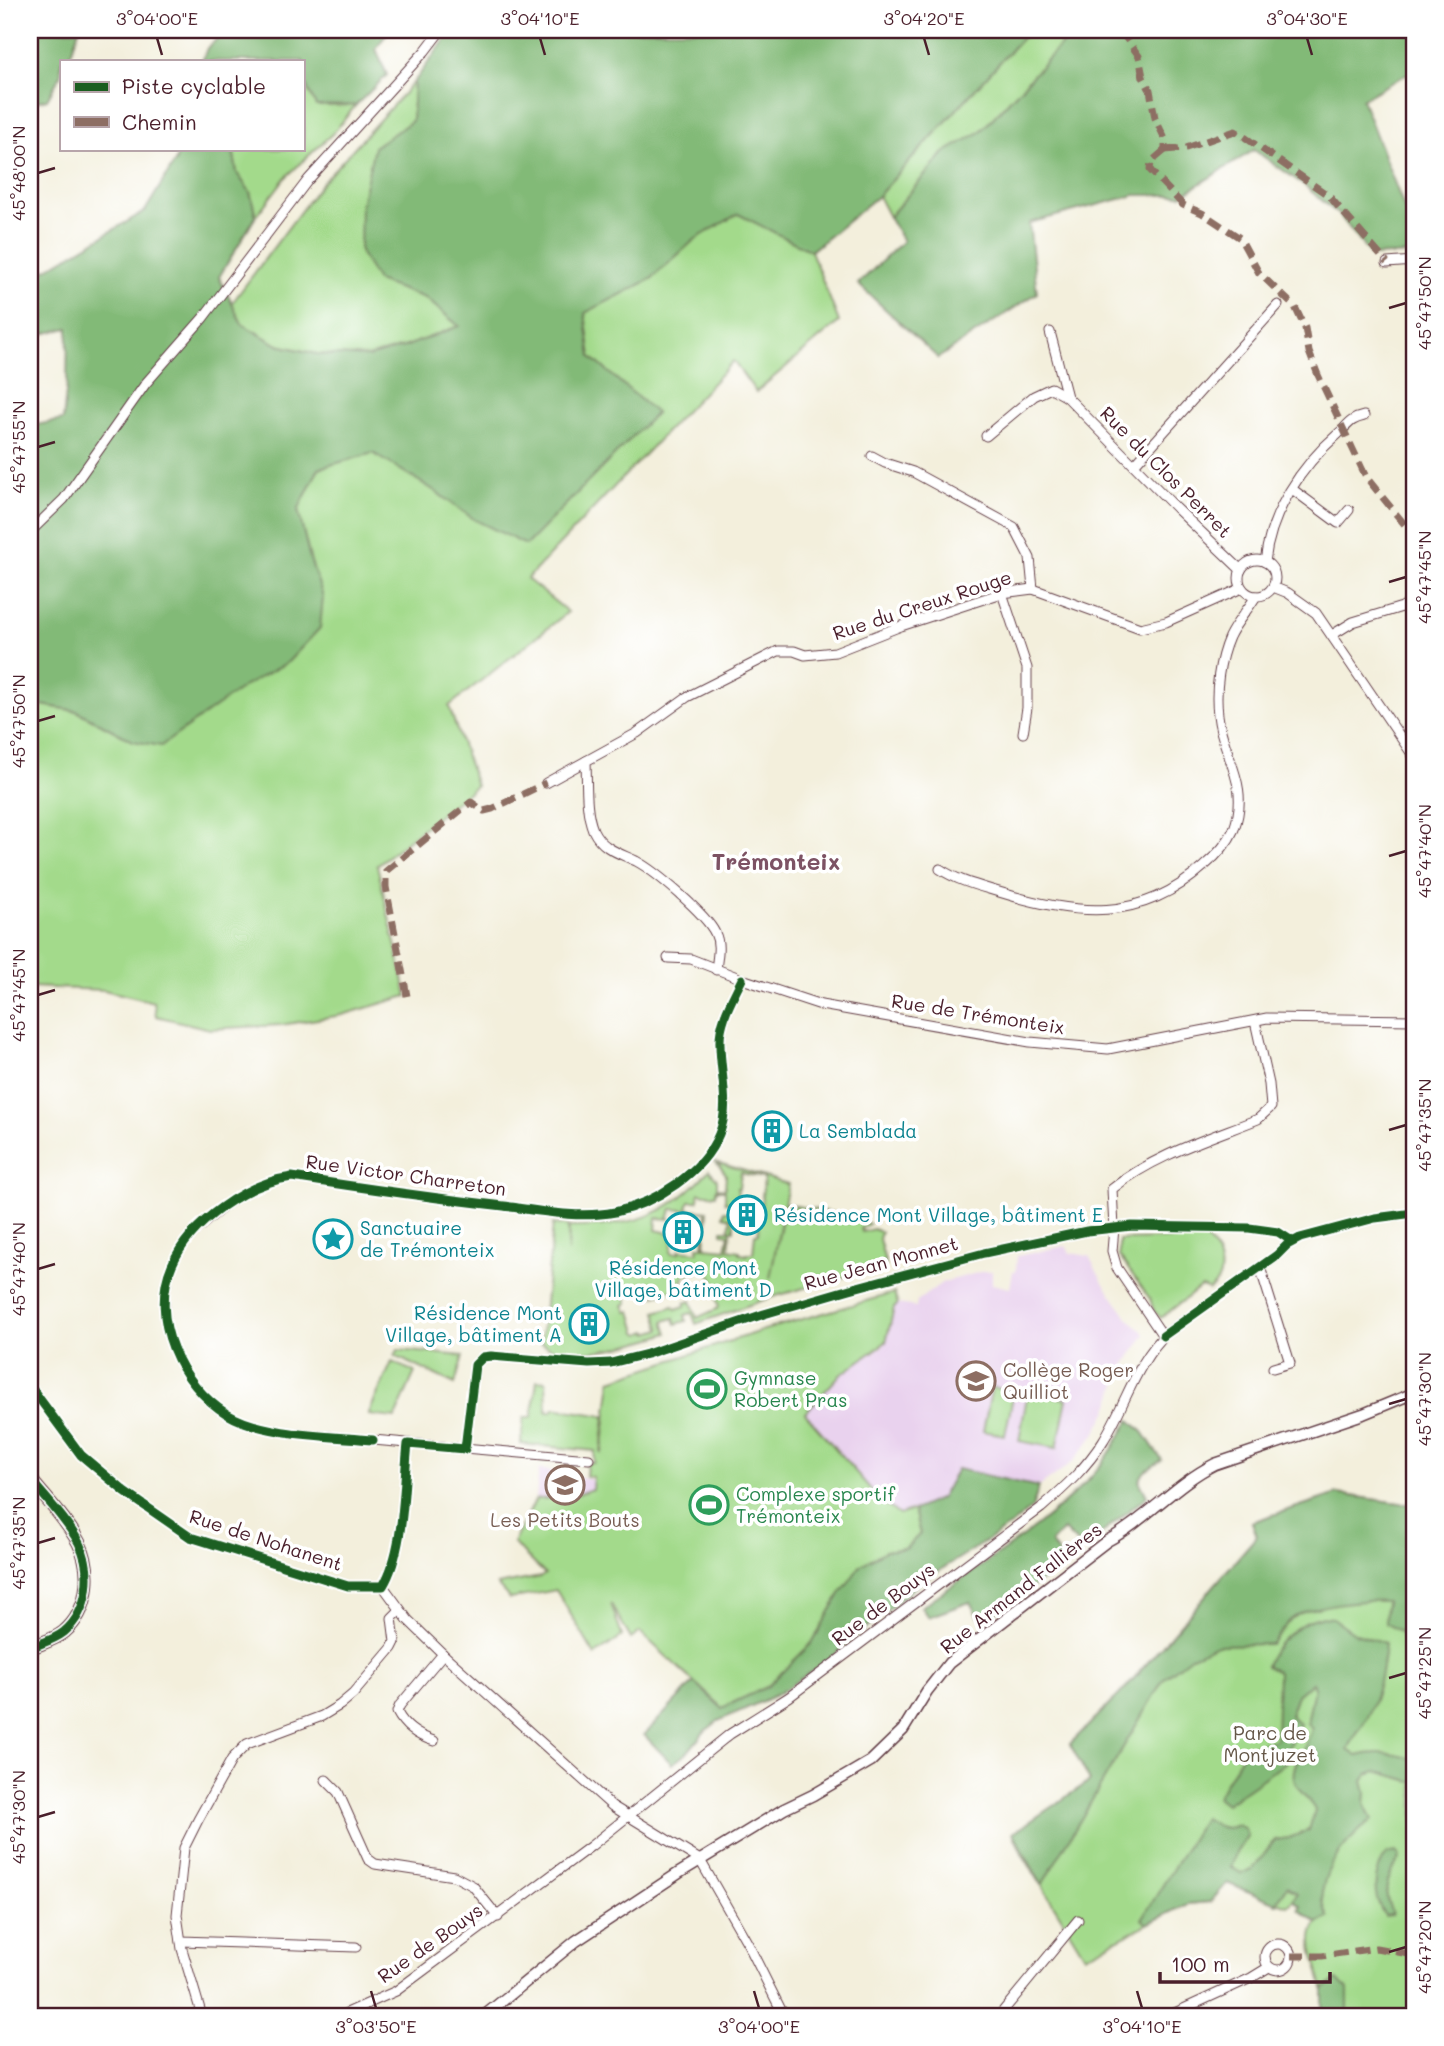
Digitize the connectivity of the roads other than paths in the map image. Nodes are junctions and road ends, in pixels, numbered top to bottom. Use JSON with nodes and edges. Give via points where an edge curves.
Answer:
{"nodes":[{"id":1,"x":441,"y":30,"type":"edge"},
{"id":2,"x":1414,"y":261,"type":"edge"},
{"id":3,"x":1387,"y":263,"type":"dead end"},
{"id":4,"x":1278,"y":305,"type":"dead end"},
{"id":5,"x":1050,"y":332,"type":"dead end"},
{"id":6,"x":1068,"y":397,"type":"junction"},
{"id":7,"x":1364,"y":416,"type":"dead end"},
{"id":8,"x":986,"y":436,"type":"dead end"},
{"id":9,"x":872,"y":456,"type":"dead end"},
{"id":10,"x":1134,"y":465,"type":"junction"},
{"id":11,"x":1292,"y":489,"type":"junction"},
{"id":12,"x":1349,"y":510,"type":"dead end"},
{"id":13,"x":30,"y":532,"type":"edge"},
{"id":14,"x":1265,"y":562,"type":"junction"},
{"id":15,"x":1241,"y":570,"type":"junction"},
{"id":16,"x":1273,"y":587,"type":"junction"},
{"id":17,"x":1242,"y":588,"type":"junction"},
{"id":18,"x":1033,"y":589,"type":"junction"},
{"id":19,"x":1002,"y":593,"type":"junction"},
{"id":20,"x":1256,"y":596,"type":"junction"},
{"id":21,"x":1414,"y":600,"type":"edge"},
{"id":22,"x":1332,"y":635,"type":"junction"},
{"id":23,"x":1023,"y":733,"type":"dead end"},
{"id":24,"x":1414,"y":757,"type":"edge"},
{"id":25,"x":586,"y":761,"type":"junction"},
{"id":26,"x":546,"y":783,"type":"dead end"},
{"id":27,"x":940,"y":869,"type":"dead end"},
{"id":28,"x":668,"y":958,"type":"dead end"},
{"id":29,"x":716,"y":970,"type":"junction"},
{"id":30,"x":742,"y":979,"type":"junction"},
{"id":31,"x":1255,"y":1020,"type":"junction"},
{"id":32,"x":1414,"y":1020,"type":"edge"},
{"id":33,"x":1414,"y":1213,"type":"edge"},
{"id":34,"x":1114,"y":1228,"type":"junction"},
{"id":35,"x":1292,"y":1241,"type":"junction"},
{"id":36,"x":1260,"y":1267,"type":"junction"},
{"id":37,"x":1163,"y":1336,"type":"junction"},
{"id":38,"x":1273,"y":1368,"type":"dead end"},
{"id":39,"x":30,"y":1386,"type":"edge"},
{"id":40,"x":1414,"y":1393,"type":"edge"},
{"id":41,"x":408,"y":1444,"type":"junction"},
{"id":42,"x":465,"y":1449,"type":"junction"},
{"id":43,"x":589,"y":1459,"type":"dead end"},
{"id":44,"x":30,"y":1479,"type":"edge"},
{"id":45,"x":383,"y":1586,"type":"junction"},
{"id":46,"x":400,"y":1610,"type":"junction"},
{"id":47,"x":30,"y":1647,"type":"edge"},
{"id":48,"x":443,"y":1654,"type":"junction"},
{"id":49,"x":434,"y":1741,"type":"dead end"},
{"id":50,"x":326,"y":1780,"type":"dead end"},
{"id":51,"x":626,"y":1815,"type":"junction"},
{"id":52,"x":700,"y":1860,"type":"junction"},
{"id":53,"x":498,"y":1917,"type":"junction"},
{"id":54,"x":1078,"y":1920,"type":"dead end"},
{"id":55,"x":181,"y":1941,"type":"junction"},
{"id":56,"x":356,"y":1947,"type":"dead end"},
{"id":57,"x":1269,"y":1967,"type":"dead end"},
{"id":58,"x":202,"y":2016,"type":"edge"},
{"id":59,"x":340,"y":2016,"type":"edge"},
{"id":60,"x":484,"y":2016,"type":"edge"},
{"id":61,"x":784,"y":2016,"type":"edge"},
{"id":62,"x":999,"y":2016,"type":"edge"},
{"id":63,"x":1168,"y":2016,"type":"edge"}],
"edges":[{"from":1,"to":13,"type":"street","via":[[308,180],[203,318],[146,383],[64,499]]},
{"from":2,"to":3,"type":"street"},
{"from":4,"to":10,"type":"street"},
{"from":5,"to":6,"type":"street","name":"Rue du Clos Perret"},
{"from":6,"to":8,"type":"street","via":[[1051,388],[1042,392]]},
{"from":6,"to":10,"type":"street","name":"Rue du Clos Perret"},
{"from":7,"to":11,"type":"street","via":[[1353,418],[1321,449]]},
{"from":9,"to":18,"type":"street","via":[[913,472],[1014,527],[1030,558]]},
{"from":10,"to":15,"type":"street","name":"Rue du Clos Perret"},
{"from":11,"to":12,"type":"street","via":[[1338,523]]},
{"from":11,"to":14,"type":"street","via":[[1270,533]]},
{"from":14,"to":15,"type":"street","via":[[1249,562]]},
{"from":14,"to":16,"type":"street","via":[[1273,570]]},
{"from":15,"to":17,"type":"street"},
{"from":16,"to":20,"type":"street"},
{"from":16,"to":22,"type":"street","via":[[1316,613]]},
{"from":17,"to":18,"type":"street","name":"Rue du Creux Rouge","via":[[1166,622],[1140,628]]},
{"from":17,"to":20,"type":"street"},
{"from":18,"to":19,"type":"street","name":"Rue du Creux Rouge"},
{"from":19,"to":23,"type":"street","via":[[1027,668]]},
{"from":19,"to":25,"type":"street","name":"Rue du Creux Rouge","via":[[835,652],[804,655],[778,651],[687,697],[637,733]]},
{"from":20,"to":27,"type":"street","via":[[1230,635],[1218,681],[1218,717],[1239,789],[1238,812],[1227,841],[1195,874],[1150,901],[1089,910],[1029,902],[954,878]]},
{"from":21,"to":22,"type":"street","via":[[1353,622]]},
{"from":22,"to":24,"type":"street"},
{"from":25,"to":26,"type":"street","name":"Rue du Creux Rouge"},
{"from":25,"to":29,"type":"street","via":[[593,830],[613,852],[653,872],[709,925],[719,944]]},
{"from":28,"to":29,"type":"street","name":"Rue de Trémonteix","via":[[691,959]]},
{"from":29,"to":30,"type":"street","name":"Rue de Trémonteix"},
{"from":30,"to":31,"type":"street","name":"Rue de Trémonteix","via":[[821,1005],[1024,1042],[1108,1049]]},
{"from":30,"to":41,"type":"street","name":"Rue Victor Charreton","via":[[722,1023],[725,1107],[719,1133],[693,1169],[637,1205],[613,1212],[564,1213],[292,1177],[246,1192],[189,1237],[171,1266],[163,1299],[171,1342],[191,1382],[207,1399],[247,1424],[282,1432]]},
{"from":31,"to":32,"type":"street","name":"Rue de Trémonteix"},
{"from":31,"to":34,"type":"street","via":[[1271,1107],[1258,1119],[1132,1173],[1112,1189]]},
{"from":33,"to":35,"type":"street","name":"Rue de Bouys","via":[[1375,1218]]},
{"from":34,"to":35,"type":"street","name":"Rue Jean Monnet","via":[[1249,1228],[1278,1232]]},
{"from":34,"to":37,"type":"street","via":[[1112,1251],[1117,1268]]},
{"from":34,"to":42,"type":"street","name":"Rue Jean Monnet","via":[[984,1252],[611,1363],[483,1357],[475,1365]]},
{"from":35,"to":36,"type":"street","name":"Rue de Bouys"},
{"from":36,"to":37,"type":"street","name":"Rue de Bouys"},
{"from":36,"to":38,"type":"street","via":[[1290,1363]]},
{"from":37,"to":51,"type":"street","name":"Rue de Bouys","via":[[1139,1369],[1103,1441],[1068,1485]]},
{"from":39,"to":45,"type":"street","name":"Rue de Nohanent","via":[[81,1455],[190,1537],[348,1586]]},
{"from":40,"to":52,"type":"street","name":"Rue Armand Fallières","via":[[1200,1472],[949,1663],[903,1730],[872,1761]]},
{"from":41,"to":42,"type":"street","name":"Rue Victor Charreton"},
{"from":41,"to":45,"type":"street","via":[[397,1553]]},
{"from":42,"to":43,"type":"street","name":"Rue Victor Charreton"},
{"from":44,"to":47,"type":"main road","via":[[78,1542],[87,1575],[83,1603],[70,1627]]},
{"from":45,"to":46,"type":"street"},
{"from":46,"to":48,"type":"street"},
{"from":46,"to":55,"type":"street","via":[[392,1618],[392,1648],[353,1694],[322,1716],[247,1744],[232,1759],[184,1848],[177,1915]]},
{"from":48,"to":49,"type":"street","via":[[397,1712],[418,1736]]},
{"from":48,"to":51,"type":"street"},
{"from":50,"to":53,"type":"street","via":[[338,1793],[368,1859],[375,1864],[454,1876],[473,1886]]},
{"from":51,"to":52,"type":"street"},
{"from":51,"to":53,"type":"street","name":"Rue de Bouys"},
{"from":52,"to":60,"type":"street","name":"Rue Armand Fallières","via":[[576,1941]]},
{"from":52,"to":61,"type":"street"},
{"from":53,"to":59,"type":"street","name":"Rue de Bouys","via":[[396,1991]]},
{"from":54,"to":62,"type":"street"},
{"from":55,"to":56,"type":"street"},
{"from":55,"to":58,"type":"street"},
{"from":57,"to":63,"type":"street"}]}
